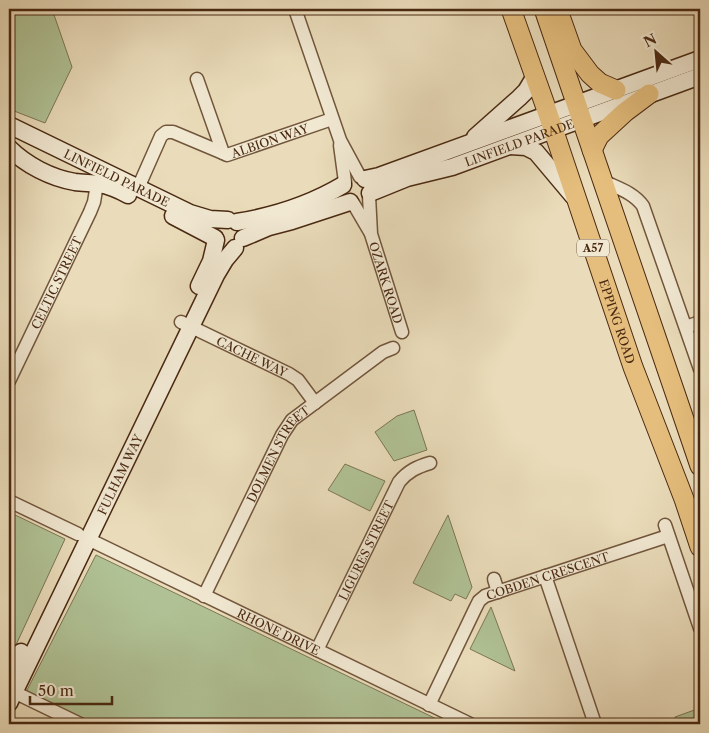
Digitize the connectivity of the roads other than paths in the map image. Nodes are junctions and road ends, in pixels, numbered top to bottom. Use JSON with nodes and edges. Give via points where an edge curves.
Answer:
{"nodes":[{"id":1,"x":295,"y":9,"type":"edge"},
{"id":2,"x":511,"y":9,"type":"edge"},
{"id":3,"x":544,"y":9,"type":"edge"},
{"id":4,"x":557,"y":9,"type":"edge"},
{"id":5,"x":700,"y":59,"type":"edge"},
{"id":6,"x":535,"y":76,"type":"junction"},
{"id":7,"x":700,"y":76,"type":"edge"},
{"id":8,"x":197,"y":79,"type":"dead end"},
{"id":9,"x":616,"y":90,"type":"junction"},
{"id":10,"x":649,"y":94,"type":"junction"},
{"id":11,"x":578,"y":111,"type":"junction"},
{"id":12,"x":332,"y":119,"type":"junction"},
{"id":13,"x":550,"y":121,"type":"junction"},
{"id":14,"x":9,"y":125,"type":"edge"},
{"id":15,"x":468,"y":143,"type":"junction"},
{"id":16,"x":508,"y":146,"type":"junction"},
{"id":17,"x":9,"y":148,"type":"edge"},
{"id":18,"x":592,"y":150,"type":"junction"},
{"id":19,"x":223,"y":153,"type":"junction"},
{"id":20,"x":603,"y":181,"type":"junction"},
{"id":21,"x":97,"y":184,"type":"junction"},
{"id":22,"x":359,"y":185,"type":"junction"},
{"id":23,"x":138,"y":188,"type":"junction"},
{"id":24,"x":578,"y":202,"type":"junction"},
{"id":25,"x":352,"y":203,"type":"junction"},
{"id":26,"x":233,"y":221,"type":"junction"},
{"id":27,"x":371,"y":234,"type":"junction"},
{"id":28,"x":216,"y":239,"type":"junction"},
{"id":29,"x":239,"y":243,"type":"junction"},
{"id":30,"x":700,"y":322,"type":"edge"},
{"id":31,"x":186,"y":324,"type":"junction"},
{"id":32,"x":686,"y":327,"type":"junction"},
{"id":33,"x":402,"y":332,"type":"dead end"},
{"id":34,"x":393,"y":348,"type":"dead end"},
{"id":35,"x":700,"y":369,"type":"edge"},
{"id":36,"x":9,"y":381,"type":"edge"},
{"id":37,"x":315,"y":403,"type":"junction"},
{"id":38,"x":430,"y":463,"type":"dead end"},
{"id":39,"x":700,"y":466,"type":"edge"},
{"id":40,"x":9,"y":501,"type":"edge"},
{"id":41,"x":83,"y":537,"type":"junction"},
{"id":42,"x":700,"y":548,"type":"edge"},
{"id":43,"x":545,"y":576,"type":"junction"},
{"id":44,"x":494,"y":579,"type":"dead end"},
{"id":45,"x":498,"y":592,"type":"junction"},
{"id":46,"x":204,"y":596,"type":"junction"},
{"id":47,"x":700,"y":628,"type":"edge"},
{"id":48,"x":317,"y":650,"type":"junction"},
{"id":49,"x":10,"y":691,"type":"edge"},
{"id":50,"x":429,"y":705,"type":"junction"},
{"id":51,"x":80,"y":724,"type":"edge"},
{"id":52,"x":470,"y":724,"type":"edge"},
{"id":53,"x":596,"y":724,"type":"edge"}],
"edges":[{"from":1,"to":12,"type":"street"},
{"from":2,"to":6,"type":"main road","name":"EPPING ROAD","number":"A57"},
{"from":3,"to":11,"type":"main road"},
{"from":4,"to":9,"type":"main road","via":[[572,50],[590,74]]},
{"from":5,"to":9,"type":"street"},
{"from":6,"to":13,"type":"main road","name":"EPPING ROAD","number":"A57"},
{"from":6,"to":15,"type":"street","via":[[519,98]]},
{"from":7,"to":10,"type":"street"},
{"from":8,"to":19,"type":"street","name":"ALBION WAY"},
{"from":9,"to":11,"type":"street"},
{"from":10,"to":11,"type":"street"},
{"from":10,"to":18,"type":"main road","via":[[599,136]]},
{"from":11,"to":13,"type":"street"},
{"from":11,"to":18,"type":"main road"},
{"from":12,"to":19,"type":"street","name":"ALBION WAY","via":[[227,155]]},
{"from":12,"to":22,"type":"street"},
{"from":13,"to":15,"type":"street","name":"LINFIELD PARADE"},
{"from":13,"to":16,"type":"street","name":"LINFIELD PARADE"},
{"from":13,"to":24,"type":"main road","name":"EPPING ROAD","number":"A57"},
{"from":14,"to":23,"type":"street","name":"LINFIELD PARADE"},
{"from":15,"to":22,"type":"street","name":"LINFIELD PARADE"},
{"from":16,"to":22,"type":"street","name":"LINFIELD PARADE","via":[[452,167]]},
{"from":16,"to":24,"type":"street","via":[[526,147],[536,152]]},
{"from":17,"to":21,"type":"street","name":"LINFIELD PARADE","via":[[30,165],[52,176]]},
{"from":18,"to":20,"type":"main road"},
{"from":19,"to":23,"type":"street","via":[[166,132],[161,136]]},
{"from":20,"to":32,"type":"street","via":[[635,196],[643,206]]},
{"from":20,"to":39,"type":"main road"},
{"from":21,"to":28,"type":"street","name":"LINFIELD PARADE","via":[[118,190]]},
{"from":21,"to":36,"type":"street","name":"CELTIC STREET","via":[[90,212]]},
{"from":22,"to":25,"type":"street","via":[[343,193]]},
{"from":22,"to":26,"type":"street","name":"LINFIELD PARADE","via":[[273,215]]},
{"from":22,"to":27,"type":"street"},
{"from":23,"to":26,"type":"street","name":"LINFIELD PARADE","via":[[202,218]]},
{"from":24,"to":42,"type":"main road","name":"EPPING ROAD","number":"A57","via":[[633,367]]},
{"from":25,"to":27,"type":"street"},
{"from":25,"to":29,"type":"street","via":[[268,227]]},
{"from":26,"to":28,"type":"street","via":[[219,224]]},
{"from":26,"to":29,"type":"street","via":[[243,229]]},
{"from":27,"to":33,"type":"street","name":"OZARK ROAD"},
{"from":28,"to":29,"type":"street","via":[[221,247],[226,248]]},
{"from":28,"to":31,"type":"street","name":"FULHAM WAY","via":[[211,261]]},
{"from":29,"to":31,"type":"street","name":"FULHAM WAY"},
{"from":30,"to":32,"type":"street"},
{"from":31,"to":37,"type":"street","name":"CACHE WAY","via":[[290,374]]},
{"from":31,"to":41,"type":"street","name":"FULHAM WAY"},
{"from":32,"to":35,"type":"street"},
{"from":34,"to":37,"type":"street","name":"DOLMEN STREET"},
{"from":37,"to":46,"type":"street","name":"DOLMEN STREET","via":[[292,420],[282,435]]},
{"from":38,"to":48,"type":"street","name":"LIGURES STREET","via":[[411,471],[400,482]]},
{"from":40,"to":41,"type":"street","name":"RHONE DRIVE"},
{"from":41,"to":46,"type":"street","name":"RHONE DRIVE"},
{"from":41,"to":49,"type":"street","name":"FULHAM WAY"},
{"from":43,"to":45,"type":"street","name":"COBDEN CRESCENT"},
{"from":43,"to":47,"type":"street","name":"COBDEN CRESCENT","via":[[667,530]]},
{"from":43,"to":53,"type":"street"},
{"from":44,"to":45,"type":"street"},
{"from":45,"to":50,"type":"street","name":"COBDEN CRESCENT","via":[[479,601]]},
{"from":46,"to":48,"type":"street","name":"RHONE DRIVE"},
{"from":48,"to":50,"type":"street","name":"RHONE DRIVE"},
{"from":49,"to":51,"type":"street"},
{"from":50,"to":52,"type":"street","name":"RHONE DRIVE"}]}
